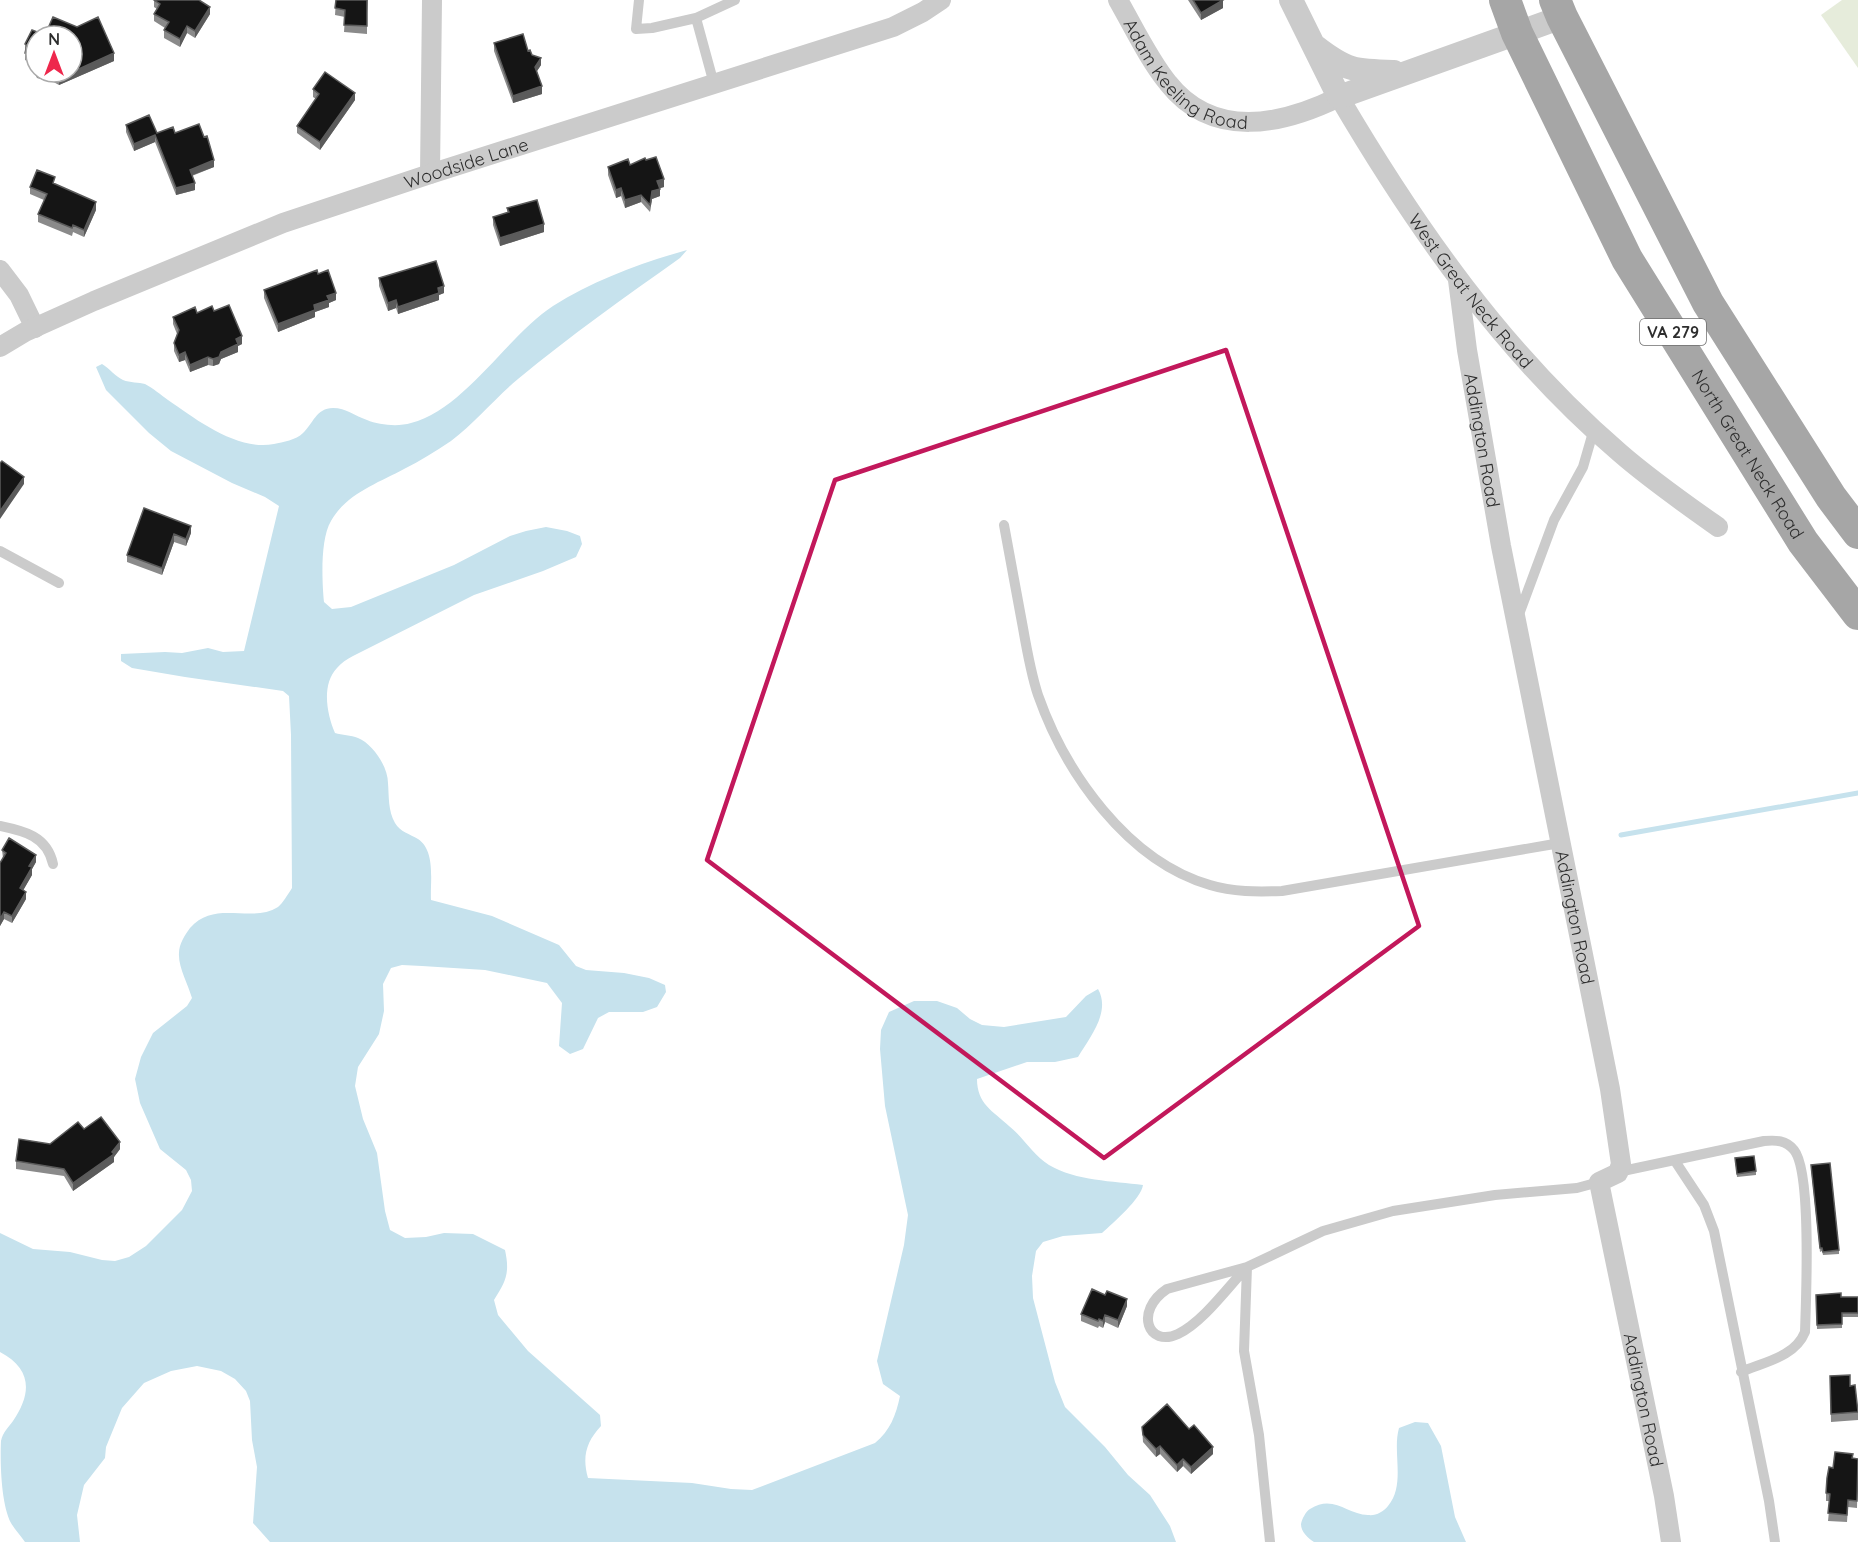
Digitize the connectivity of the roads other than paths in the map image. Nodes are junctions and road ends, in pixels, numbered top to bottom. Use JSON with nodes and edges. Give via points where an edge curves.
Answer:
{"nodes":[{"id":1,"x":432,"y":0,"type":"edge"},
{"id":2,"x":639,"y":0,"type":"edge"},
{"id":3,"x":735,"y":0,"type":"edge"},
{"id":4,"x":941,"y":0,"type":"edge"},
{"id":5,"x":1118,"y":0,"type":"edge"},
{"id":6,"x":1290,"y":0,"type":"edge"},
{"id":7,"x":1505,"y":0,"type":"edge"},
{"id":8,"x":1559,"y":8,"type":"edge"},
{"id":9,"x":696,"y":18,"type":"junction"},
{"id":10,"x":1517,"y":33,"type":"junction"},
{"id":11,"x":1311,"y":43,"type":"junction"},
{"id":12,"x":1408,"y":72,"type":"junction"},
{"id":13,"x":714,"y":84,"type":"junction"},
{"id":14,"x":1340,"y":97,"type":"junction"},
{"id":15,"x":430,"y":174,"type":"junction"},
{"id":16,"x":0,"y":270,"type":"edge"},
{"id":17,"x":1458,"y":280,"type":"junction"},
{"id":18,"x":35,"y":328,"type":"junction"},
{"id":19,"x":0,"y":347,"type":"edge"},
{"id":20,"x":1594,"y":429,"type":"junction"},
{"id":21,"x":1004,"y":525,"type":"dead end"},
{"id":22,"x":1718,"y":527,"type":"dead end"},
{"id":23,"x":1858,"y":533,"type":"edge"},
{"id":24,"x":0,"y":551,"type":"edge"},
{"id":25,"x":59,"y":583,"type":"dead end"},
{"id":26,"x":1858,"y":614,"type":"edge"},
{"id":27,"x":1516,"y":621,"type":"junction"},
{"id":28,"x":0,"y":826,"type":"edge"},
{"id":29,"x":1560,"y":843,"type":"junction"},
{"id":30,"x":52,"y":864,"type":"dead end"},
{"id":31,"x":1675,"y":1161,"type":"junction"},
{"id":32,"x":1618,"y":1173,"type":"junction"},
{"id":33,"x":1599,"y":1182,"type":"junction"},
{"id":34,"x":1247,"y":1267,"type":"junction"},
{"id":35,"x":1741,"y":1372,"type":"junction"},
{"id":36,"x":1270,"y":1542,"type":"edge"},
{"id":37,"x":1671,"y":1542,"type":"edge"},
{"id":38,"x":1775,"y":1542,"type":"edge"}],
"edges":[{"from":1,"to":15,"type":"street"},
{"from":2,"to":9,"type":"lane","via":[[636,28]]},
{"from":3,"to":9,"type":"lane"},
{"from":4,"to":13,"type":"street","name":"Woodside Lane","via":[[893,27]]},
{"from":5,"to":14,"type":"street","name":"Adam Keeling Road","via":[[1166,81],[1179,96],[1208,115],[1242,123],[1273,120]]},
{"from":6,"to":11,"type":"street","name":"West Great Neck Road"},
{"from":7,"to":10,"type":"main road","name":"North Great Neck Road","number":"VA 279"},
{"from":8,"to":10,"type":"street"},
{"from":8,"to":23,"type":"main road","number":"VA 279","via":[[1708,303]]},
{"from":9,"to":13,"type":"lane"},
{"from":10,"to":12,"type":"street"},
{"from":10,"to":26,"type":"main road","name":"North Great Neck Road","number":"VA 279","via":[[1627,259],[1803,542]]},
{"from":11,"to":12,"type":"street","via":[[1347,68]]},
{"from":11,"to":14,"type":"street","name":"West Great Neck Road"},
{"from":12,"to":14,"type":"street"},
{"from":13,"to":15,"type":"street","name":"Woodside Lane"},
{"from":14,"to":17,"type":"street","name":"West Great Neck Road","via":[[1409,212]]},
{"from":15,"to":18,"type":"street","name":"Woodside Lane","via":[[283,223]]},
{"from":16,"to":18,"type":"street","via":[[19,295]]},
{"from":17,"to":20,"type":"street","name":"West Great Neck Road","via":[[1520,354]]},
{"from":17,"to":27,"type":"street","name":"Addington Road"},
{"from":18,"to":19,"type":"street","name":"Woodside Lane"},
{"from":20,"to":22,"type":"street","name":"West Great Neck Road","via":[[1667,491]]},
{"from":20,"to":27,"type":"lane","via":[[1583,467],[1554,520]]},
{"from":21,"to":29,"type":"lane","via":[[1032,673],[1050,727],[1087,789],[1115,823],[1170,868],[1209,885],[1256,892],[1282,891]]},
{"from":24,"to":25,"type":"lane"},
{"from":27,"to":29,"type":"street","name":"Addington Road"},
{"from":28,"to":30,"type":"lane","via":[[28,832],[39,839]]},
{"from":29,"to":32,"type":"street","name":"Addington Road","via":[[1610,1089],[1621,1164]]},
{"from":31,"to":32,"type":"lane"},
{"from":31,"to":35,"type":"lane","via":[[1704,1205],[1714,1231]]},
{"from":31,"to":35,"type":"lane","via":[[1778,1140],[1795,1151],[1799,1160],[1807,1261],[1805,1332],[1794,1350]]},
{"from":32,"to":33,"type":"street"},
{"from":33,"to":34,"type":"lane","via":[[1393,1210],[1323,1231]]},
{"from":33,"to":37,"type":"street","name":"Addington Road"},
{"from":34,"to":34,"type":"lane","via":[[1167,1289],[1150,1305],[1147,1316],[1153,1332],[1168,1337],[1179,1334],[1201,1317]]},
{"from":34,"to":36,"type":"lane","via":[[1244,1351],[1260,1435]]},
{"from":35,"to":38,"type":"lane"}]}
